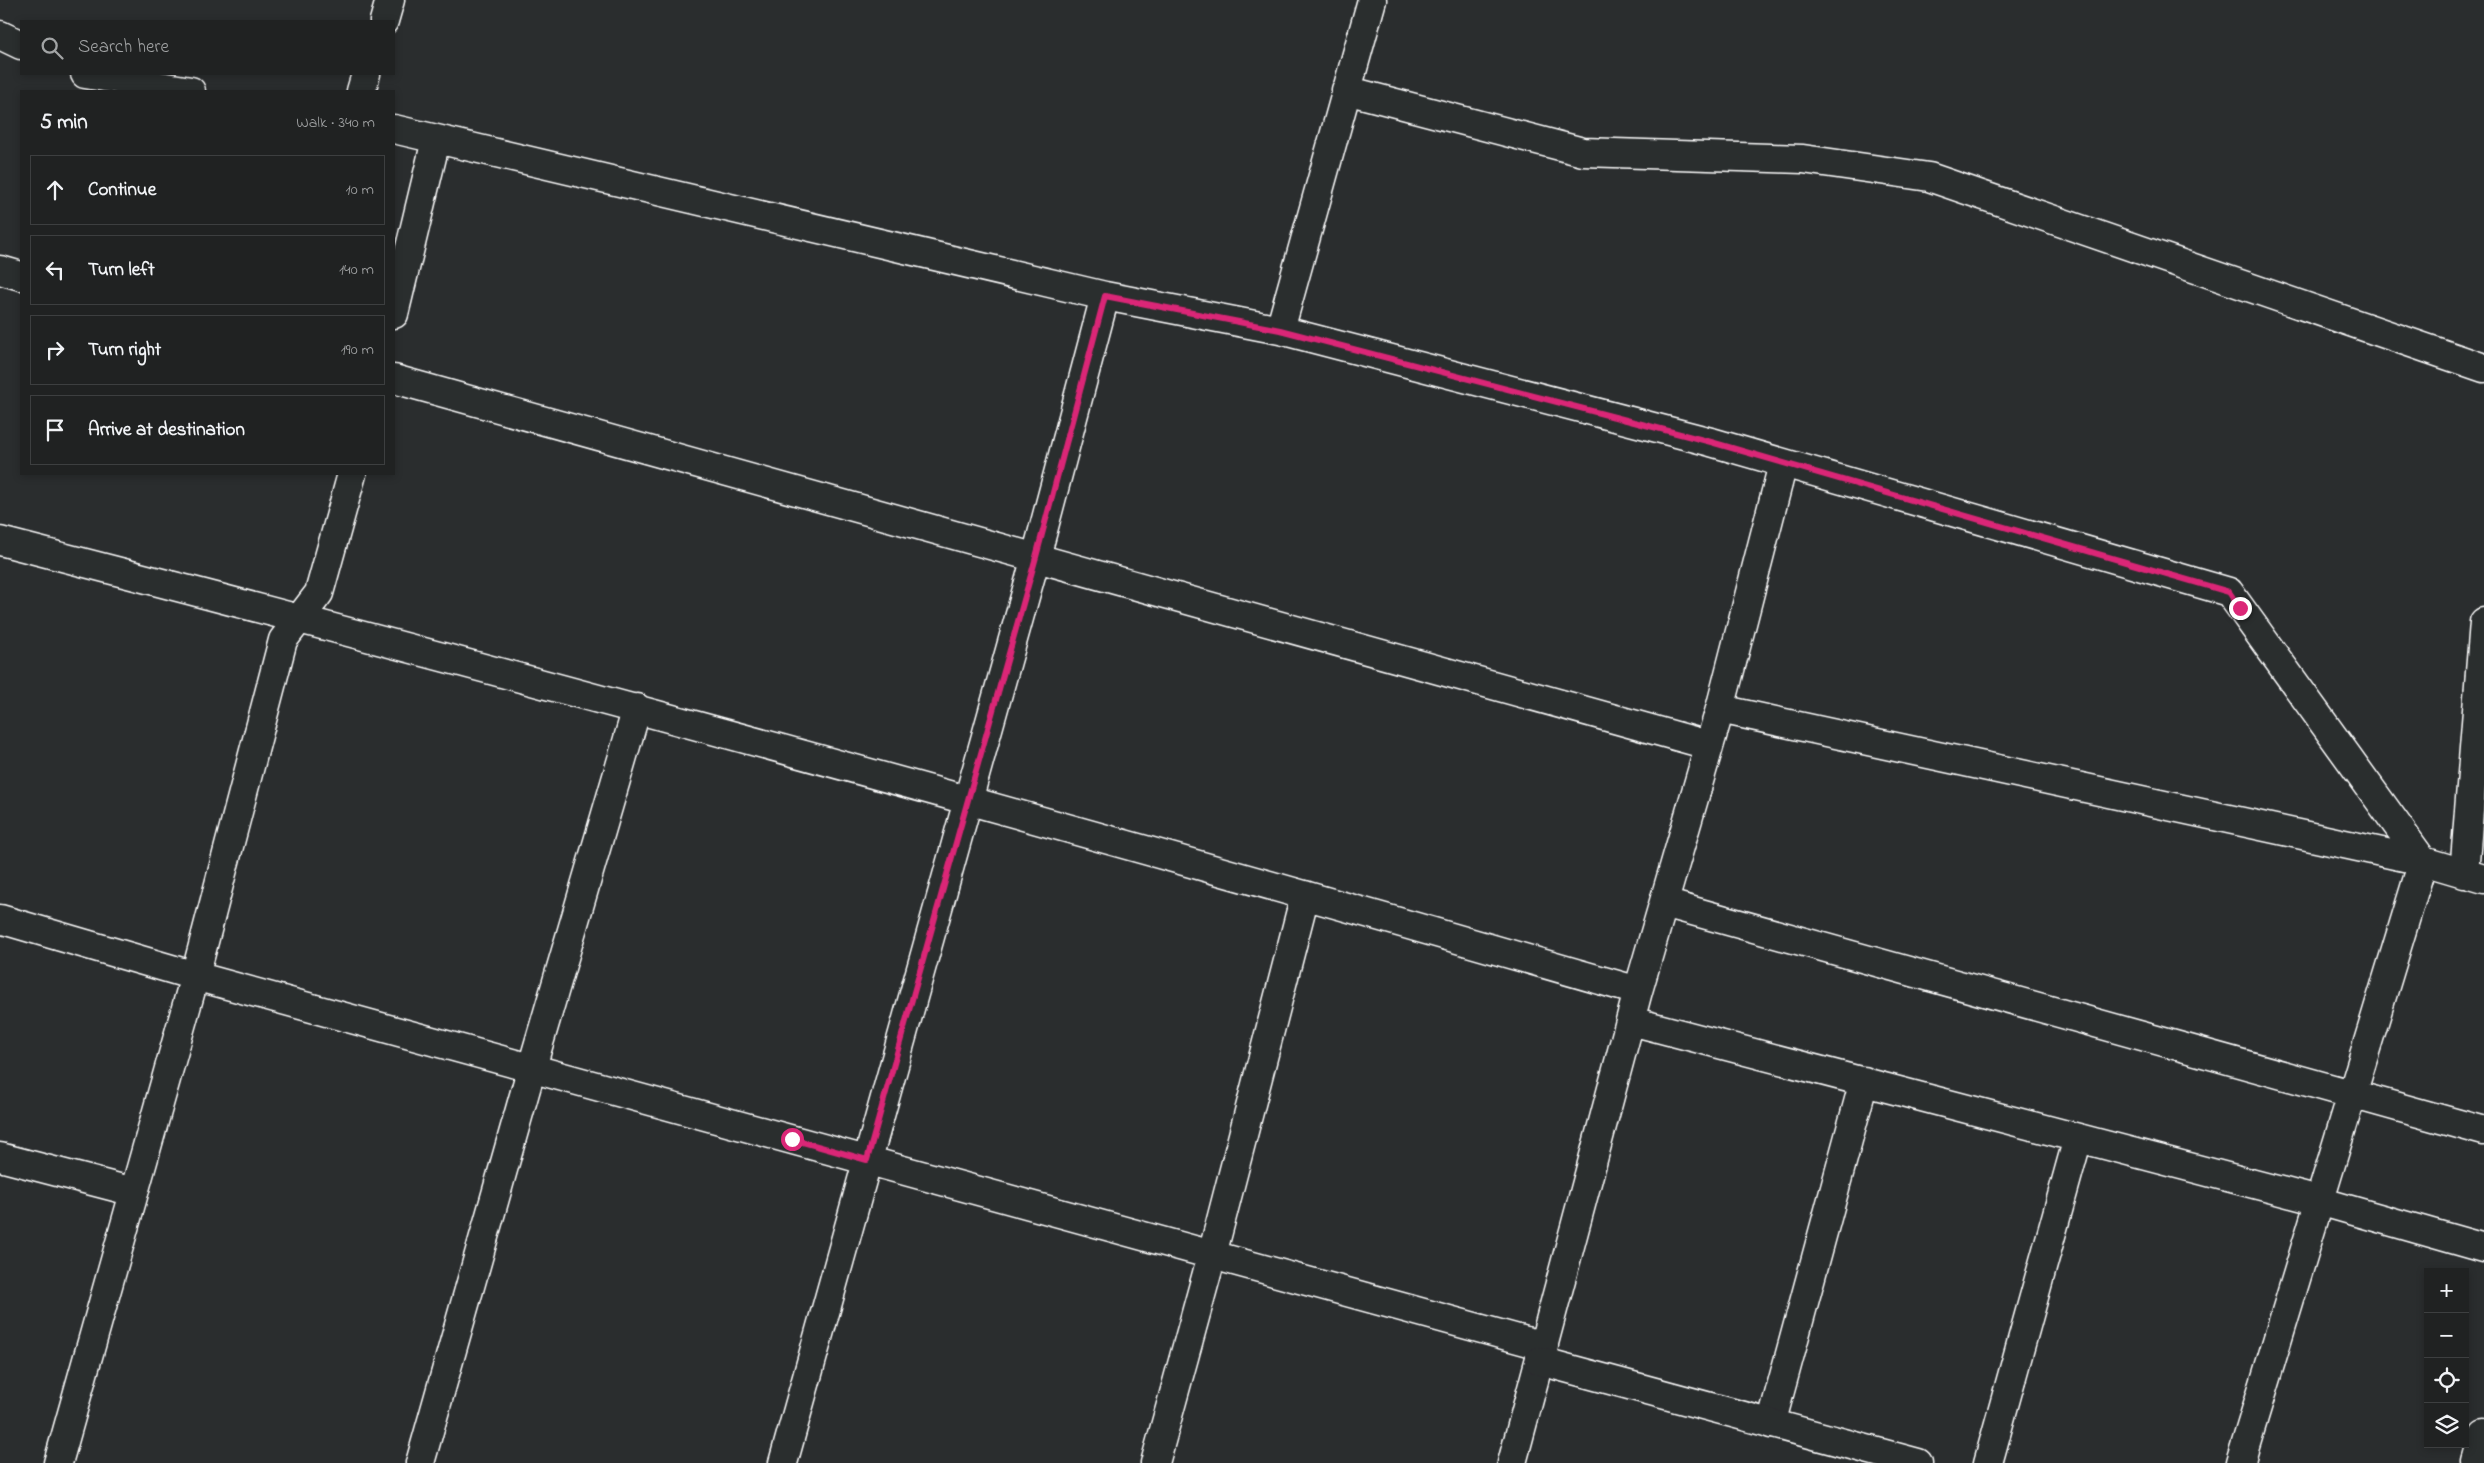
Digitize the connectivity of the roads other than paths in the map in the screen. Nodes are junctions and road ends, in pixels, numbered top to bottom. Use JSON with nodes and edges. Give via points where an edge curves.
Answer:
{"nodes":[{"id":1,"x":390,"y":0,"type":"edge"},
{"id":2,"x":1372,"y":0,"type":"edge"},
{"id":3,"x":384,"y":20,"type":"edge"},
{"id":4,"x":0,"y":35,"type":"edge"},
{"id":5,"x":20,"y":45,"type":"edge"},
{"id":6,"x":91,"y":75,"type":"edge"},
{"id":7,"x":366,"y":75,"type":"edge"},
{"id":8,"x":184,"y":90,"type":"edge"},
{"id":9,"x":361,"y":90,"type":"edge"},
{"id":10,"x":1346,"y":90,"type":"junction"},
{"id":11,"x":395,"y":129,"type":"edge"},
{"id":12,"x":436,"y":140,"type":"junction"},
{"id":13,"x":0,"y":270,"type":"edge"},
{"id":14,"x":20,"y":276,"type":"edge"},
{"id":15,"x":1105,"y":296,"type":"junction"},
{"id":16,"x":395,"y":310,"type":"edge"},
{"id":17,"x":1280,"y":330,"type":"junction"},
{"id":18,"x":2484,"y":368,"type":"edge"},
{"id":19,"x":395,"y":378,"type":"edge"},
{"id":20,"x":1783,"y":464,"type":"junction"},
{"id":21,"x":352,"y":475,"type":"edge"},
{"id":22,"x":0,"y":540,"type":"edge"},
{"id":23,"x":1036,"y":557,"type":"junction"},
{"id":24,"x":298,"y":617,"type":"junction"},
{"id":25,"x":2484,"y":622,"type":"edge"},
{"id":26,"x":637,"y":708,"type":"junction"},
{"id":27,"x":1720,"y":709,"type":"junction"},
{"id":28,"x":1708,"y":745,"type":"junction"},
{"id":29,"x":968,"y":800,"type":"junction"},
{"id":30,"x":2423,"y":861,"type":"junction"},
{"id":31,"x":2474,"y":876,"type":"edge"},
{"id":32,"x":1305,"y":895,"type":"junction"},
{"id":33,"x":1664,"y":903,"type":"junction"},
{"id":34,"x":0,"y":919,"type":"edge"},
{"id":35,"x":195,"y":976,"type":"junction"},
{"id":36,"x":1638,"y":991,"type":"junction"},
{"id":37,"x":1631,"y":1021,"type":"junction"},
{"id":38,"x":532,"y":1067,"type":"junction"},
{"id":39,"x":1864,"y":1082,"type":"junction"},
{"id":40,"x":2352,"y":1094,"type":"junction"},
{"id":41,"x":2484,"y":1131,"type":"edge"},
{"id":42,"x":2078,"y":1138,"type":"junction"},
{"id":43,"x":0,"y":1157,"type":"edge"},
{"id":44,"x":867,"y":1160,"type":"junction"},
{"id":45,"x":134,"y":1192,"type":"junction"},
{"id":46,"x":2318,"y":1201,"type":"junction"},
{"id":47,"x":2484,"y":1248,"type":"edge"},
{"id":48,"x":1212,"y":1255,"type":"junction"},
{"id":49,"x":1542,"y":1354,"type":"junction"},
{"id":50,"x":1771,"y":1424,"type":"junction"},
{"id":51,"x":2484,"y":1435,"type":"edge"},
{"id":52,"x":58,"y":1463,"type":"edge"},
{"id":53,"x":420,"y":1463,"type":"edge"},
{"id":54,"x":783,"y":1463,"type":"edge"},
{"id":55,"x":1155,"y":1463,"type":"edge"},
{"id":56,"x":1512,"y":1463,"type":"edge"},
{"id":57,"x":1918,"y":1463,"type":"edge"},
{"id":58,"x":1988,"y":1463,"type":"edge"},
{"id":59,"x":2240,"y":1463,"type":"edge"},
{"id":60,"x":2476,"y":1463,"type":"edge"}],
"edges":[{"from":1,"to":3,"type":"street"},
{"from":2,"to":10,"type":"street"},
{"from":4,"to":5,"type":"street"},
{"from":6,"to":8,"type":"street"},
{"from":7,"to":9,"type":"street"},
{"from":10,"to":17,"type":"street"},
{"from":10,"to":18,"type":"street","via":[[1583,152],[1803,159],[1929,177]]},
{"from":11,"to":12,"type":"street"},
{"from":12,"to":15,"type":"street"},
{"from":12,"to":16,"type":"street"},
{"from":13,"to":14,"type":"street"},
{"from":15,"to":17,"type":"street"},
{"from":15,"to":23,"type":"street"},
{"from":17,"to":20,"type":"street","via":[[1711,442]]},
{"from":19,"to":23,"type":"street"},
{"from":20,"to":27,"type":"street"},
{"from":20,"to":30,"type":"street","via":[[2229,592]]},
{"from":21,"to":24,"type":"street","via":[[319,593]]},
{"from":22,"to":24,"type":"street"},
{"from":23,"to":28,"type":"street"},
{"from":23,"to":29,"type":"street"},
{"from":24,"to":26,"type":"street"},
{"from":24,"to":35,"type":"street","via":[[283,640]]},
{"from":25,"to":31,"type":"street"},
{"from":26,"to":29,"type":"street"},
{"from":26,"to":38,"type":"street"},
{"from":27,"to":28,"type":"street"},
{"from":27,"to":30,"type":"street"},
{"from":28,"to":33,"type":"street"},
{"from":29,"to":32,"type":"street"},
{"from":29,"to":44,"type":"street"},
{"from":30,"to":31,"type":"street"},
{"from":30,"to":40,"type":"street"},
{"from":32,"to":36,"type":"street"},
{"from":32,"to":48,"type":"street"},
{"from":33,"to":36,"type":"street"},
{"from":33,"to":40,"type":"street"},
{"from":34,"to":35,"type":"street"},
{"from":35,"to":38,"type":"street"},
{"from":35,"to":45,"type":"street"},
{"from":36,"to":37,"type":"street"},
{"from":37,"to":39,"type":"street"},
{"from":37,"to":49,"type":"street"},
{"from":38,"to":44,"type":"street"},
{"from":38,"to":53,"type":"street"},
{"from":39,"to":42,"type":"street"},
{"from":39,"to":50,"type":"street"},
{"from":40,"to":41,"type":"street"},
{"from":40,"to":46,"type":"street"},
{"from":42,"to":46,"type":"street"},
{"from":42,"to":58,"type":"street"},
{"from":43,"to":45,"type":"street"},
{"from":44,"to":48,"type":"street"},
{"from":44,"to":54,"type":"street"},
{"from":45,"to":52,"type":"street"},
{"from":46,"to":47,"type":"street"},
{"from":46,"to":59,"type":"street"},
{"from":48,"to":49,"type":"street"},
{"from":48,"to":55,"type":"street"},
{"from":49,"to":50,"type":"street"},
{"from":49,"to":56,"type":"street"},
{"from":50,"to":57,"type":"street"},
{"from":51,"to":60,"type":"street"}]}
